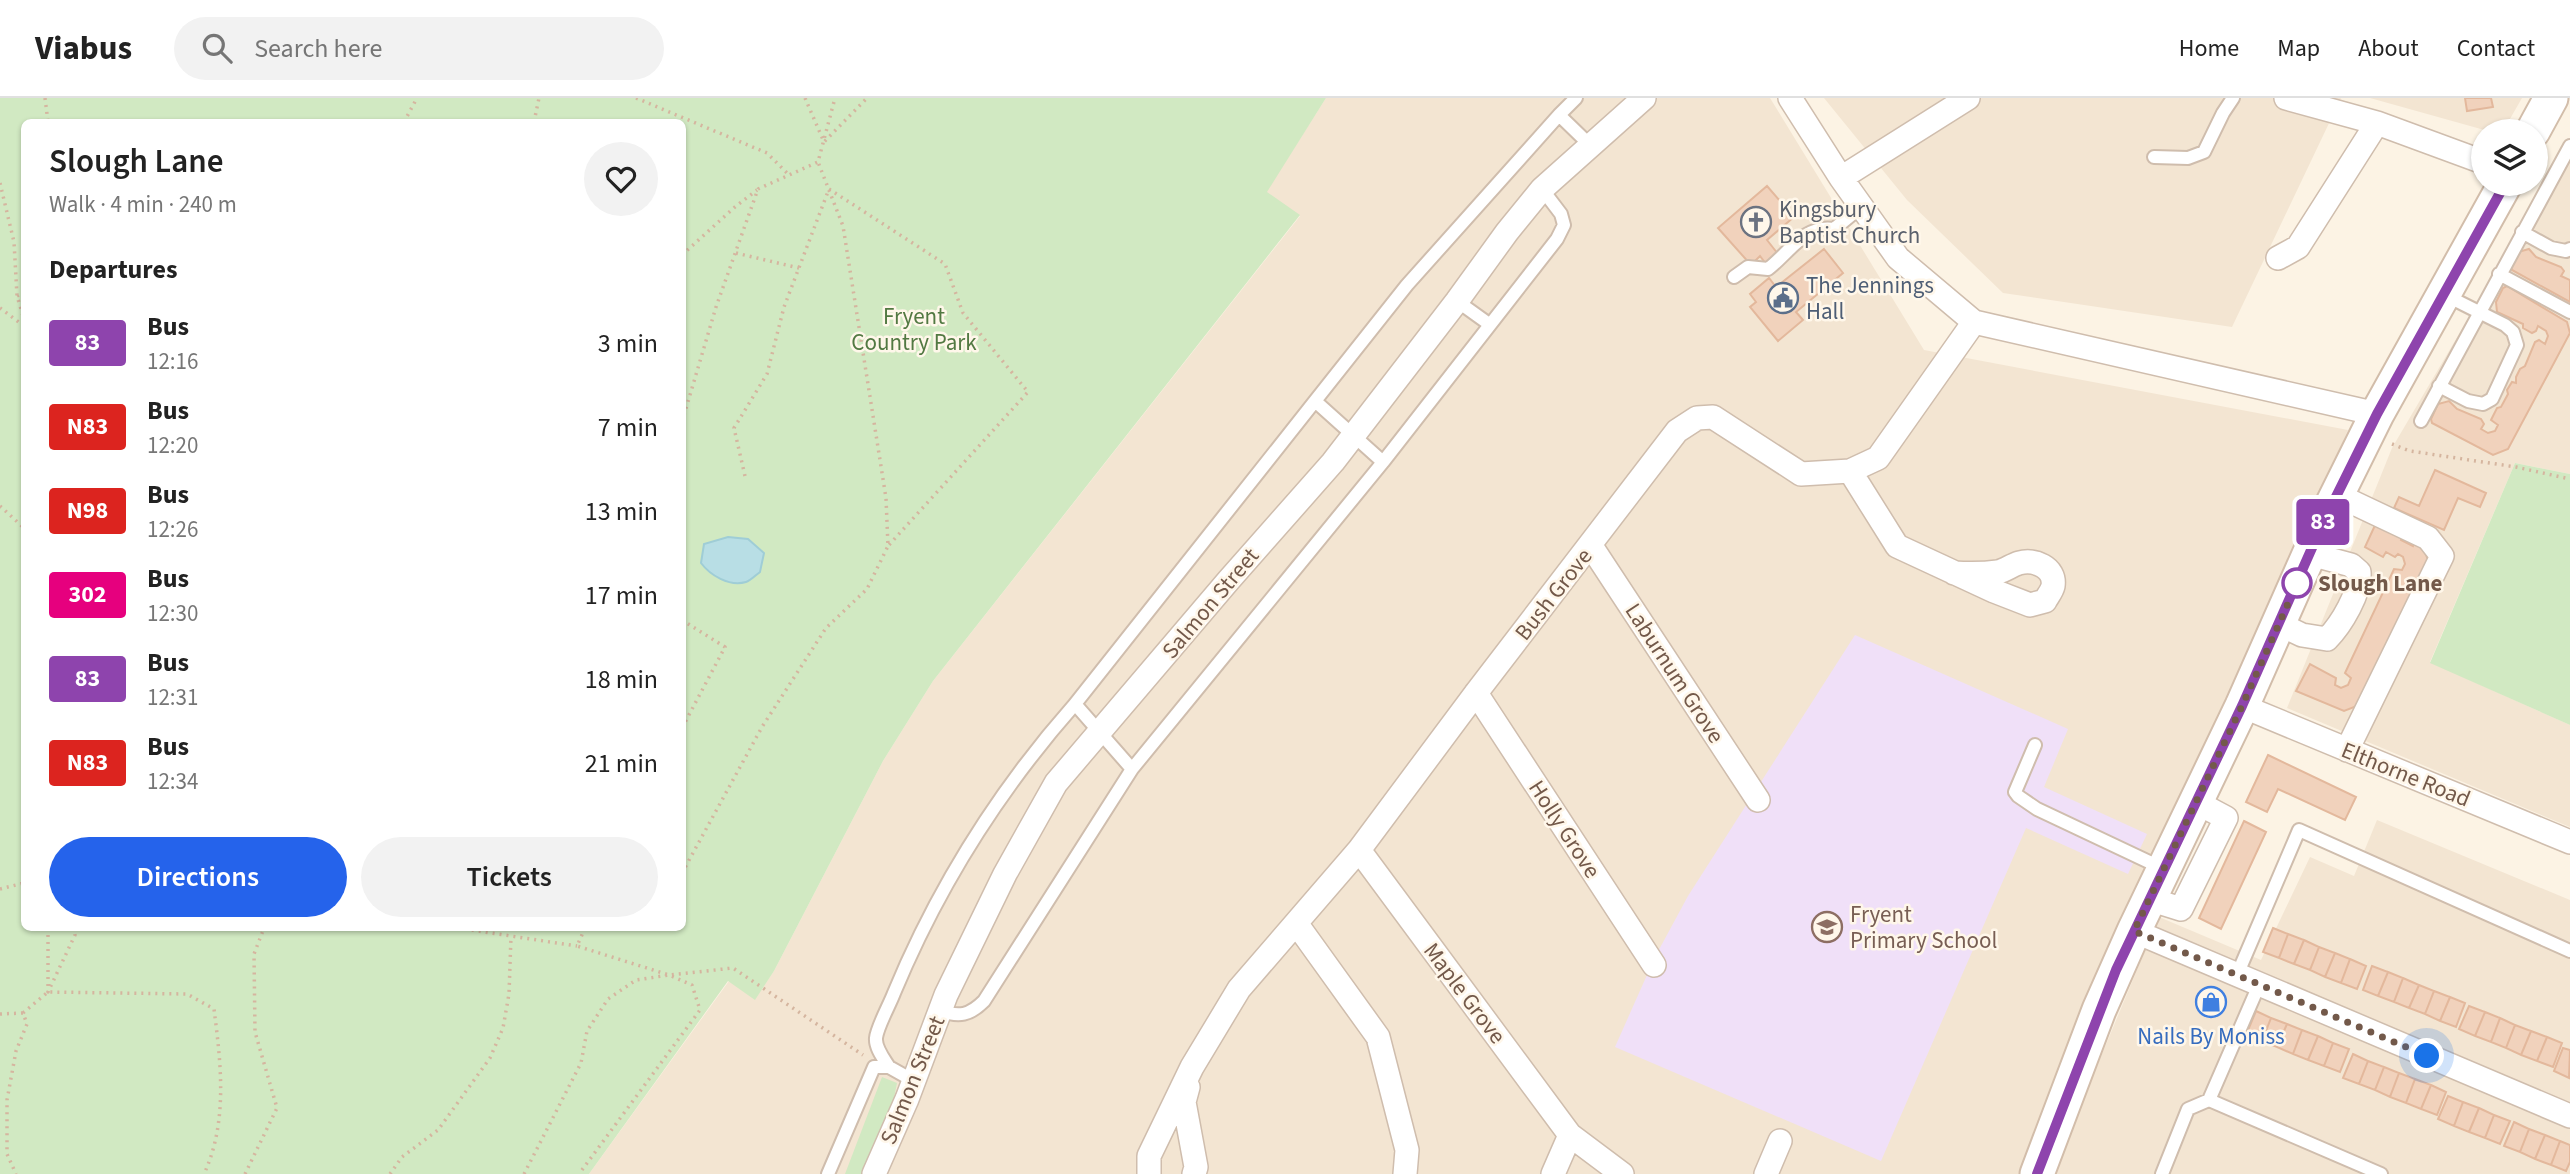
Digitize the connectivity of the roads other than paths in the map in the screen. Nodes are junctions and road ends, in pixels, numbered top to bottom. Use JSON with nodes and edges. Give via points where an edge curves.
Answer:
{"nodes":[{"id":1,"x":1576,"y":98,"type":"edge"},
{"id":2,"x":1644,"y":98,"type":"edge"},
{"id":3,"x":1790,"y":98,"type":"edge"},
{"id":4,"x":1968,"y":98,"type":"edge"},
{"id":5,"x":2233,"y":98,"type":"edge"},
{"id":6,"x":2286,"y":98,"type":"edge"},
{"id":7,"x":2369,"y":98,"type":"edge"},
{"id":8,"x":2551,"y":98,"type":"edge"},
{"id":9,"x":1559,"y":115,"type":"junction"},
{"id":10,"x":2540,"y":119,"type":"edge"},
{"id":11,"x":2367,"y":120,"type":"junction"},
{"id":12,"x":1591,"y":146,"type":"junction"},
{"id":13,"x":2570,"y":146,"type":"edge"},
{"id":14,"x":2154,"y":158,"type":"dead end"},
{"id":15,"x":2471,"y":158,"type":"edge"},
{"id":16,"x":2565,"y":164,"type":"edge"},
{"id":17,"x":1842,"y":178,"type":"junction"},
{"id":18,"x":1542,"y":189,"type":"junction"},
{"id":19,"x":2498,"y":196,"type":"edge"},
{"id":20,"x":1862,"y":206,"type":"junction"},
{"id":21,"x":2522,"y":232,"type":"junction"},
{"id":22,"x":2570,"y":248,"type":"edge"},
{"id":23,"x":2278,"y":258,"type":"dead end"},
{"id":24,"x":2499,"y":274,"type":"junction"},
{"id":25,"x":1734,"y":277,"type":"dead end"},
{"id":26,"x":2444,"y":294,"type":"junction"},
{"id":27,"x":1457,"y":301,"type":"junction"},
{"id":28,"x":2478,"y":312,"type":"junction"},
{"id":29,"x":2570,"y":312,"type":"edge"},
{"id":30,"x":1974,"y":322,"type":"junction"},
{"id":31,"x":1489,"y":324,"type":"junction"},
{"id":32,"x":2439,"y":386,"type":"junction"},
{"id":33,"x":1315,"y":401,"type":"junction"},
{"id":34,"x":2421,"y":421,"type":"dead end"},
{"id":35,"x":2372,"y":424,"type":"junction"},
{"id":36,"x":1352,"y":435,"type":"junction"},
{"id":37,"x":1383,"y":462,"type":"junction"},
{"id":38,"x":1850,"y":471,"type":"junction"},
{"id":39,"x":2337,"y":495,"type":"junction"},
{"id":40,"x":1591,"y":546,"type":"junction"},
{"id":41,"x":2310,"y":554,"type":"junction"},
{"id":42,"x":1954,"y":573,"type":"dead end"},
{"id":43,"x":2279,"y":624,"type":"junction"},
{"id":44,"x":1476,"y":693,"type":"junction"},
{"id":45,"x":1075,"y":704,"type":"junction"},
{"id":46,"x":2242,"y":706,"type":"junction"},
{"id":47,"x":1100,"y":732,"type":"junction"},
{"id":48,"x":2035,"y":745,"type":"dead end"},
{"id":49,"x":2347,"y":750,"type":"junction"},
{"id":50,"x":1132,"y":769,"type":"junction"},
{"id":51,"x":1758,"y":800,"type":"dead end"},
{"id":52,"x":2196,"y":802,"type":"junction"},
{"id":53,"x":2570,"y":842,"type":"edge"},
{"id":54,"x":1359,"y":850,"type":"junction"},
{"id":55,"x":2164,"y":869,"type":"junction"},
{"id":56,"x":2149,"y":899,"type":"junction"},
{"id":57,"x":1296,"y":923,"type":"junction"},
{"id":58,"x":2134,"y":931,"type":"junction"},
{"id":59,"x":2570,"y":951,"type":"edge"},
{"id":60,"x":1654,"y":965,"type":"dead end"},
{"id":61,"x":2237,"y":975,"type":"junction"},
{"id":62,"x":2259,"y":985,"type":"junction"},
{"id":63,"x":940,"y":1010,"type":"junction"},
{"id":64,"x":888,"y":1067,"type":"junction"},
{"id":65,"x":1192,"y":1067,"type":"junction"},
{"id":66,"x":914,"y":1080,"type":"junction"},
{"id":67,"x":2209,"y":1100,"type":"junction"},
{"id":68,"x":2570,"y":1116,"type":"edge"},
{"id":69,"x":1570,"y":1135,"type":"junction"},
{"id":70,"x":1780,"y":1141,"type":"dead end"},
{"id":71,"x":828,"y":1174,"type":"edge"},
{"id":72,"x":874,"y":1174,"type":"edge"},
{"id":73,"x":1149,"y":1174,"type":"edge"},
{"id":74,"x":1194,"y":1174,"type":"edge"},
{"id":75,"x":1405,"y":1174,"type":"edge"},
{"id":76,"x":1553,"y":1174,"type":"edge"},
{"id":77,"x":1622,"y":1174,"type":"edge"},
{"id":78,"x":1766,"y":1174,"type":"edge"},
{"id":79,"x":2037,"y":1174,"type":"edge"},
{"id":80,"x":2162,"y":1174,"type":"edge"},
{"id":81,"x":2381,"y":1174,"type":"edge"}],
"edges":[{"from":1,"to":9,"type":"lane"},
{"from":2,"to":12,"type":"street","name":"Salmon Street"},
{"from":3,"to":17,"type":"street"},
{"from":4,"to":17,"type":"street"},
{"from":5,"to":14,"type":"lane","via":[[2204,152],[2188,158]]},
{"from":6,"to":11,"type":"street"},
{"from":7,"to":11,"type":"street"},
{"from":8,"to":10,"type":"main road"},
{"from":9,"to":12,"type":"lane"},
{"from":9,"to":33,"type":"lane","via":[[1407,285]]},
{"from":11,"to":15,"type":"street"},
{"from":11,"to":23,"type":"street","via":[[2298,247]]},
{"from":12,"to":18,"type":"street","name":"Salmon Street"},
{"from":13,"to":16,"type":"lane"},
{"from":16,"to":21,"type":"lane"},
{"from":17,"to":20,"type":"street"},
{"from":18,"to":27,"type":"street","name":"Salmon Street"},
{"from":18,"to":31,"type":"lane","via":[[1564,225]]},
{"from":19,"to":26,"type":"main road"},
{"from":20,"to":25,"type":"lane","via":[[1833,229],[1811,230],[1768,269],[1748,267]]},
{"from":20,"to":30,"type":"street","via":[[1898,258]]},
{"from":21,"to":22,"type":"lane","via":[[2551,248]]},
{"from":21,"to":24,"type":"lane"},
{"from":24,"to":28,"type":"lane"},
{"from":24,"to":29,"type":"lane"},
{"from":26,"to":28,"type":"lane"},
{"from":26,"to":35,"type":"main road"},
{"from":27,"to":31,"type":"lane"},
{"from":27,"to":36,"type":"street","name":"Salmon Street"},
{"from":28,"to":32,"type":"lane"},
{"from":28,"to":32,"type":"lane","via":[[2505,325],[2517,345],[2492,399],[2483,404],[2468,401]]},
{"from":30,"to":35,"type":"street"},
{"from":30,"to":38,"type":"street","name":"Bush Grove","via":[[1878,458]]},
{"from":31,"to":37,"type":"lane"},
{"from":32,"to":34,"type":"lane"},
{"from":33,"to":36,"type":"lane"},
{"from":33,"to":45,"type":"lane"},
{"from":35,"to":39,"type":"main road"},
{"from":36,"to":37,"type":"lane"},
{"from":36,"to":47,"type":"street","name":"Salmon Street"},
{"from":37,"to":50,"type":"lane"},
{"from":38,"to":40,"type":"street","name":"Bush Grove","via":[[1801,474],[1713,417],[1697,418],[1677,431]]},
{"from":38,"to":42,"type":"street","via":[[1897,546]]},
{"from":39,"to":41,"type":"main road"},
{"from":39,"to":49,"type":"street","via":[[2428,538],[2442,556]]},
{"from":40,"to":44,"type":"street","name":"Bush Grove"},
{"from":40,"to":51,"type":"street","name":"Laburnum Grove"},
{"from":41,"to":43,"type":"main road"},
{"from":41,"to":43,"type":"street","via":[[2351,565],[2359,572],[2360,581],[2339,627],[2327,639],[2302,635]]},
{"from":43,"to":46,"type":"main road"},
{"from":44,"to":54,"type":"street","name":"Bush Grove"},
{"from":44,"to":60,"type":"street","name":"Holly Grove"},
{"from":45,"to":47,"type":"lane"},
{"from":45,"to":64,"type":"lane","via":[[977,830],[941,896],[876,1038]]},
{"from":46,"to":49,"type":"street","name":"Elthorne Road"},
{"from":46,"to":52,"type":"main road"},
{"from":47,"to":50,"type":"lane"},
{"from":47,"to":63,"type":"street","name":"Salmon Street","via":[[1056,783],[1005,874]]},
{"from":48,"to":55,"type":"lane","via":[[2015,792],[2018,796]]},
{"from":49,"to":53,"type":"street","name":"Elthorne Road"},
{"from":50,"to":63,"type":"lane","via":[[984,1001],[963,1016]]},
{"from":52,"to":55,"type":"main road"},
{"from":52,"to":56,"type":"street","via":[[2226,818],[2181,909]]},
{"from":54,"to":57,"type":"street","name":"Bush Grove"},
{"from":54,"to":69,"type":"street","name":"Maple Grove"},
{"from":55,"to":56,"type":"main road"},
{"from":56,"to":58,"type":"main road"},
{"from":57,"to":65,"type":"street","name":"Bush Grove","via":[[1239,989]]},
{"from":57,"to":75,"type":"street","via":[[1378,1037],[1407,1150]]},
{"from":58,"to":61,"type":"street"},
{"from":58,"to":79,"type":"main road"},
{"from":59,"to":61,"type":"lane","via":[[2299,830]]},
{"from":61,"to":62,"type":"street"},
{"from":62,"to":67,"type":"lane"},
{"from":62,"to":68,"type":"street"},
{"from":63,"to":66,"type":"street","name":"Salmon Street"},
{"from":64,"to":66,"type":"lane"},
{"from":64,"to":71,"type":"lane","via":[[874,1067]]},
{"from":65,"to":73,"type":"street","name":"Bush Grove","via":[[1149,1156]]},
{"from":65,"to":74,"type":"street","name":"Bush Grove","via":[[1184,1102]]},
{"from":66,"to":72,"type":"street","name":"Salmon Street"},
{"from":67,"to":80,"type":"lane","via":[[2188,1109]]},
{"from":67,"to":81,"type":"lane"},
{"from":69,"to":76,"type":"street"},
{"from":69,"to":77,"type":"street","name":"Maple Grove"},
{"from":70,"to":78,"type":"street"}]}
